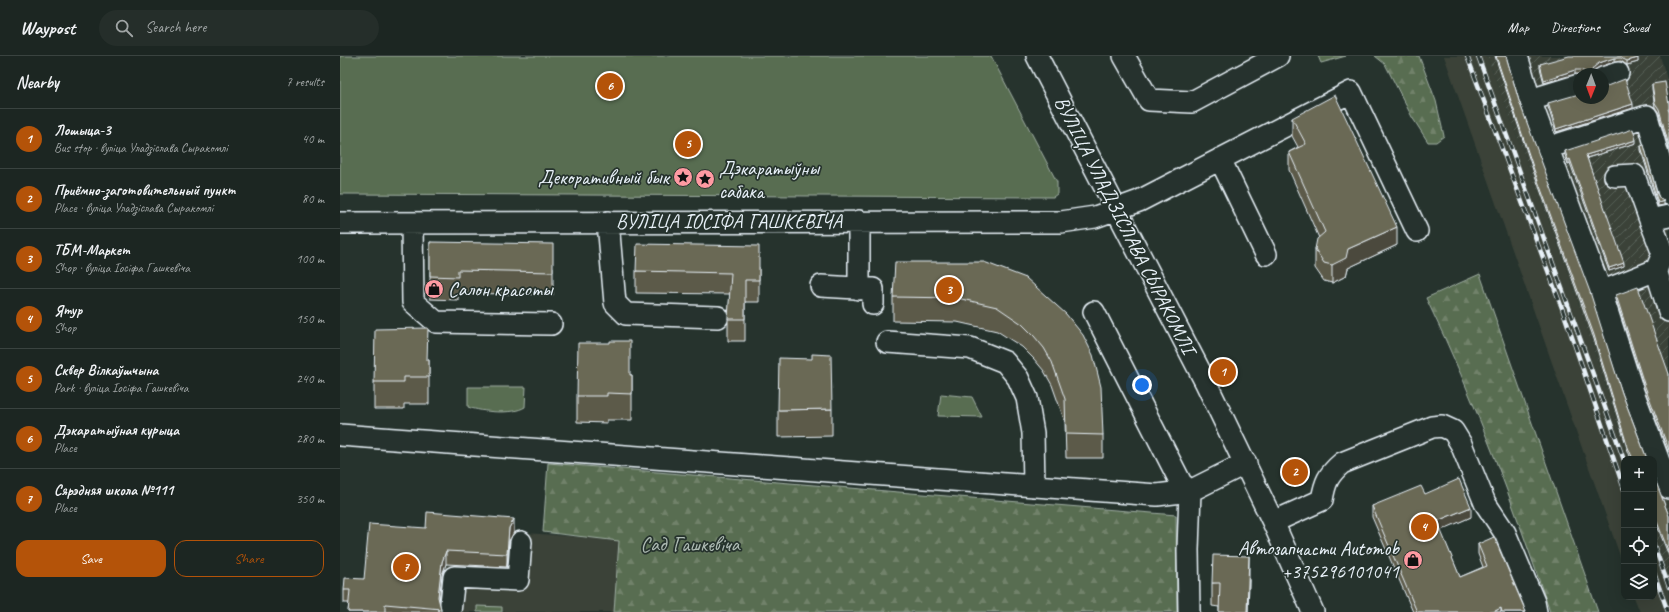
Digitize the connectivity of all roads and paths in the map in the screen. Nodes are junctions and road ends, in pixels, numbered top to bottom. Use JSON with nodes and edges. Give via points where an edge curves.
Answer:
{"nodes":[{"id":1,"x":1037,"y":56,"type":"edge"},
{"id":2,"x":1124,"y":56,"type":"edge"},
{"id":3,"x":1278,"y":56,"type":"edge"},
{"id":4,"x":1517,"y":56,"type":"edge"},
{"id":5,"x":1573,"y":87,"type":"edge"},
{"id":6,"x":1530,"y":100,"type":"junction"},
{"id":7,"x":1547,"y":148,"type":"junction"},
{"id":8,"x":1220,"y":159,"type":"junction"},
{"id":9,"x":1615,"y":176,"type":"dead end"},
{"id":10,"x":1669,"y":194,"type":"edge"},
{"id":11,"x":1116,"y":210,"type":"junction"},
{"id":12,"x":1660,"y":218,"type":"edge"},
{"id":13,"x":858,"y":221,"type":"junction"},
{"id":14,"x":608,"y":222,"type":"junction"},
{"id":15,"x":340,"y":223,"type":"edge"},
{"id":16,"x":412,"y":224,"type":"junction"},
{"id":17,"x":1417,"y":231,"type":"dead end"},
{"id":18,"x":1266,"y":254,"type":"dead end"},
{"id":19,"x":1656,"y":270,"type":"junction"},
{"id":20,"x":821,"y":286,"type":"dead end"},
{"id":21,"x":859,"y":288,"type":"junction"},
{"id":22,"x":1601,"y":292,"type":"junction"},
{"id":23,"x":873,"y":304,"type":"dead end"},
{"id":24,"x":1669,"y":311,"type":"edge"},
{"id":25,"x":1094,"y":312,"type":"dead end"},
{"id":26,"x":718,"y":317,"type":"dead end"},
{"id":27,"x":551,"y":324,"type":"dead end"},
{"id":28,"x":887,"y":342,"type":"dead end"},
{"id":29,"x":340,"y":435,"type":"edge"},
{"id":30,"x":1246,"y":463,"type":"junction"},
{"id":31,"x":1034,"y":486,"type":"junction"},
{"id":32,"x":1669,"y":488,"type":"edge"},
{"id":33,"x":1190,"y":492,"type":"junction"},
{"id":34,"x":1273,"y":522,"type":"junction"},
{"id":35,"x":521,"y":542,"type":"dead end"},
{"id":36,"x":450,"y":612,"type":"edge"},
{"id":37,"x":1189,"y":612,"type":"edge"},
{"id":38,"x":1313,"y":612,"type":"edge"},
{"id":39,"x":1536,"y":612,"type":"edge"}],
"edges":[{"from":1,"to":11,"type":"street","name":"ВУЛІЦА УЛАДЗІСЛАВА СЫРАКОМЛІ"},
{"from":2,"to":3,"type":"street","via":[[1149,100],[1192,102]]},
{"from":4,"to":6,"type":"street"},
{"from":5,"to":6,"type":"street"},
{"from":6,"to":7,"type":"street"},
{"from":7,"to":10,"type":"street","via":[[1647,116]]},
{"from":7,"to":22,"type":"street"},
{"from":8,"to":11,"type":"street","name":"ВУЛІЦА ІОСІФА ГАШКЕВІЧА","via":[[1139,201]]},
{"from":8,"to":17,"type":"street","name":"ВУЛІЦА ІОСІФА ГАШКЕВІЧА","via":[[1351,92]]},
{"from":8,"to":18,"type":"street"},
{"from":9,"to":12,"type":"street","via":[[1634,176]]},
{"from":11,"to":13,"type":"street","name":"ВУЛІЦА ІОСІФА ГАШКЕВІЧА","via":[[1095,217],[1061,222]]},
{"from":11,"to":30,"type":"street","name":"ВУЛІЦА УЛАДЗІСЛАВА СЫРАКОМЛІ"},
{"from":12,"to":19,"type":"street","via":[[1664,254]]},
{"from":13,"to":14,"type":"street","name":"ВУЛІЦА ІОСІФА ГАШКЕВІЧА"},
{"from":13,"to":21,"type":"street"},
{"from":14,"to":16,"type":"street","name":"ВУЛІЦА ІОСІФА ГАШКЕВІЧА"},
{"from":14,"to":26,"type":"street","via":[[615,303],[626,314]]},
{"from":15,"to":16,"type":"street","name":"ВУЛІЦА ІОСІФА ГАШКЕВІЧА"},
{"from":16,"to":27,"type":"street","via":[[413,302],[436,322]]},
{"from":19,"to":22,"type":"street"},
{"from":19,"to":24,"type":"street"},
{"from":20,"to":21,"type":"street"},
{"from":21,"to":23,"type":"street","via":[[873,289]]},
{"from":22,"to":32,"type":"street","via":[[1633,392]]},
{"from":25,"to":33,"type":"street","via":[[1182,483]]},
{"from":28,"to":31,"type":"street","via":[[970,348],[1005,362],[1018,378],[1027,398],[1033,433]]},
{"from":29,"to":31,"type":"street"},
{"from":30,"to":33,"type":"street"},
{"from":30,"to":34,"type":"street","name":"ВУЛІЦА УЛАДЗІСЛАВА СЫРАКОМЛІ"},
{"from":31,"to":33,"type":"street","via":[[1157,495]]},
{"from":33,"to":37,"type":"street"},
{"from":34,"to":38,"type":"street","name":"ВУЛІЦА УЛАДЗІСЛАВА СЫРАКОМЛІ"},
{"from":34,"to":39,"type":"street","via":[[1322,500],[1331,473],[1342,463],[1432,427],[1442,426],[1453,431],[1461,444],[1485,503],[1505,533]]},
{"from":35,"to":36,"type":"street","via":[[518,580],[454,577]]}]}
